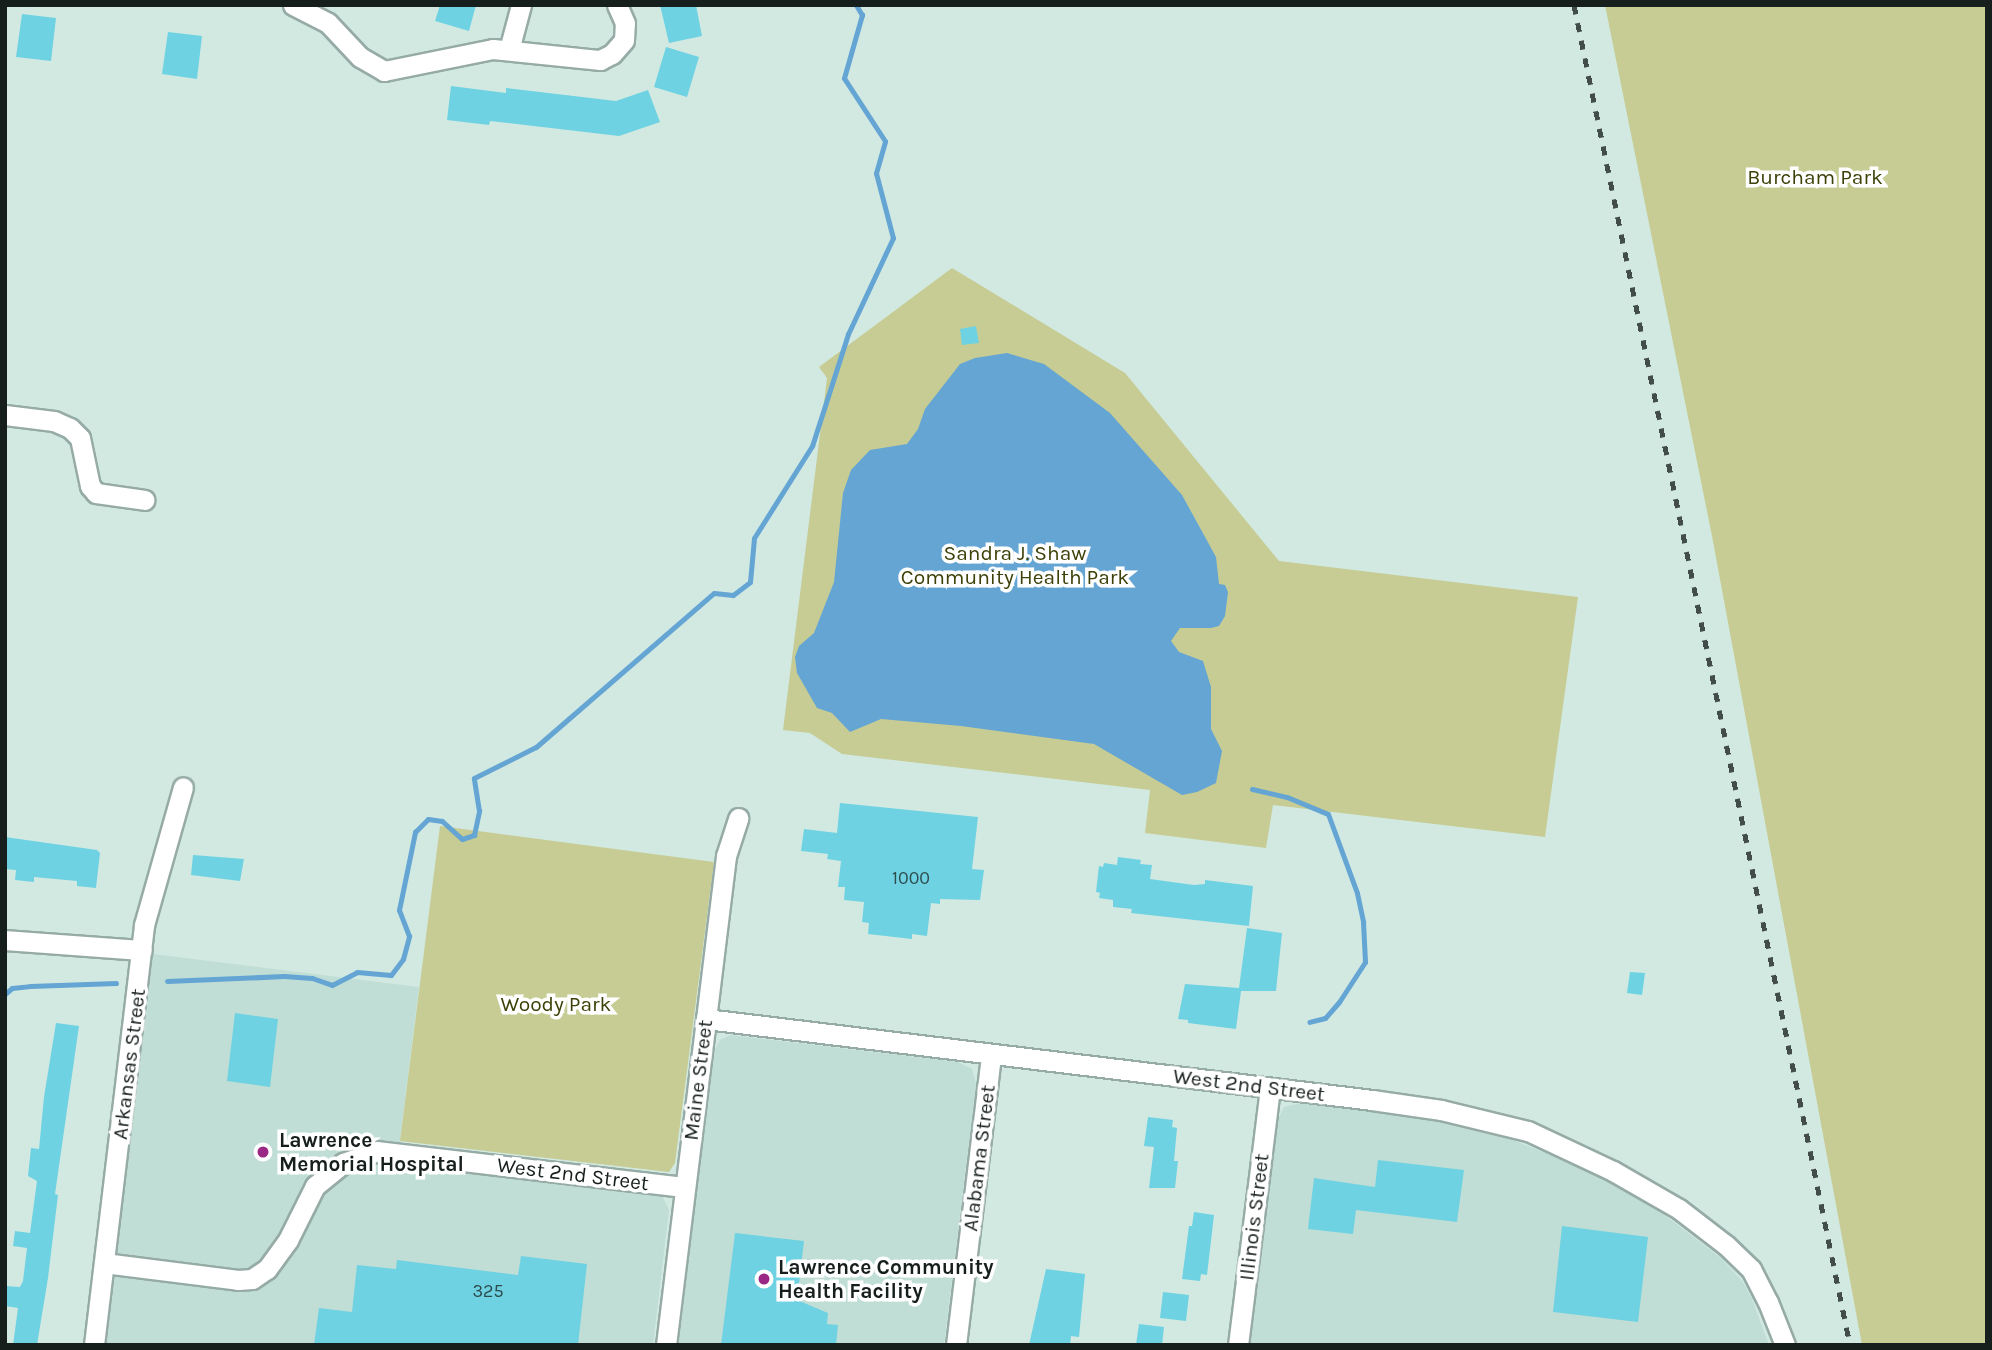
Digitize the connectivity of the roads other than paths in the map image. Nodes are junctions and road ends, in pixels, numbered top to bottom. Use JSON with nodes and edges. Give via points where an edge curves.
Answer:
{"nodes":[{"id":1,"x":293,"y":5,"type":"edge"},
{"id":2,"x":521,"y":5,"type":"edge"},
{"id":3,"x":617,"y":5,"type":"edge"},
{"id":4,"x":509,"y":50,"type":"junction"},
{"id":5,"x":5,"y":415,"type":"edge"},
{"id":6,"x":145,"y":500,"type":"dead end"},
{"id":7,"x":183,"y":787,"type":"dead end"},
{"id":8,"x":738,"y":817,"type":"dead end"},
{"id":9,"x":5,"y":940,"type":"edge"},
{"id":10,"x":142,"y":950,"type":"junction"},
{"id":11,"x":706,"y":1019,"type":"junction"},
{"id":12,"x":991,"y":1054,"type":"junction"},
{"id":13,"x":1270,"y":1088,"type":"junction"},
{"id":14,"x":685,"y":1187,"type":"junction"},
{"id":15,"x":104,"y":1263,"type":"junction"},
{"id":16,"x":94,"y":1345,"type":"edge"},
{"id":17,"x":666,"y":1345,"type":"edge"},
{"id":18,"x":956,"y":1345,"type":"edge"},
{"id":19,"x":1238,"y":1345,"type":"edge"},
{"id":20,"x":1784,"y":1345,"type":"edge"}],
"edges":[{"from":1,"to":4,"type":"street","via":[[328,23],[360,57],[384,71],[476,51]]},
{"from":2,"to":4,"type":"street"},
{"from":3,"to":4,"type":"street","via":[[625,35],[620,47],[606,58],[586,61]]},
{"from":5,"to":6,"type":"street","via":[[54,421],[70,428],[80,438],[90,486],[96,493]]},
{"from":7,"to":10,"type":"street","name":"Arkansas Street","via":[[144,925]]},
{"from":8,"to":11,"type":"street","name":"Maine Street","via":[[726,856]]},
{"from":9,"to":10,"type":"street"},
{"from":10,"to":15,"type":"street","name":"Arkansas Street"},
{"from":11,"to":12,"type":"street","name":"West 2nd Street"},
{"from":11,"to":14,"type":"street","name":"Maine Street"},
{"from":12,"to":13,"type":"street","name":"West 2nd Street"},
{"from":12,"to":18,"type":"street","name":"Alabama Street"},
{"from":13,"to":19,"type":"street","name":"Illinois Street"},
{"from":13,"to":20,"type":"street","name":"West 2nd Street","via":[[1441,1110],[1528,1131],[1585,1156],[1679,1209],[1726,1245],[1751,1269]]},
{"from":14,"to":15,"type":"street","name":"West 2nd Street","via":[[377,1151],[343,1163],[315,1186],[288,1240],[267,1269],[253,1279]]},
{"from":14,"to":17,"type":"street","name":"Maine Street"},
{"from":15,"to":16,"type":"street","name":"Arkansas Street"}]}
